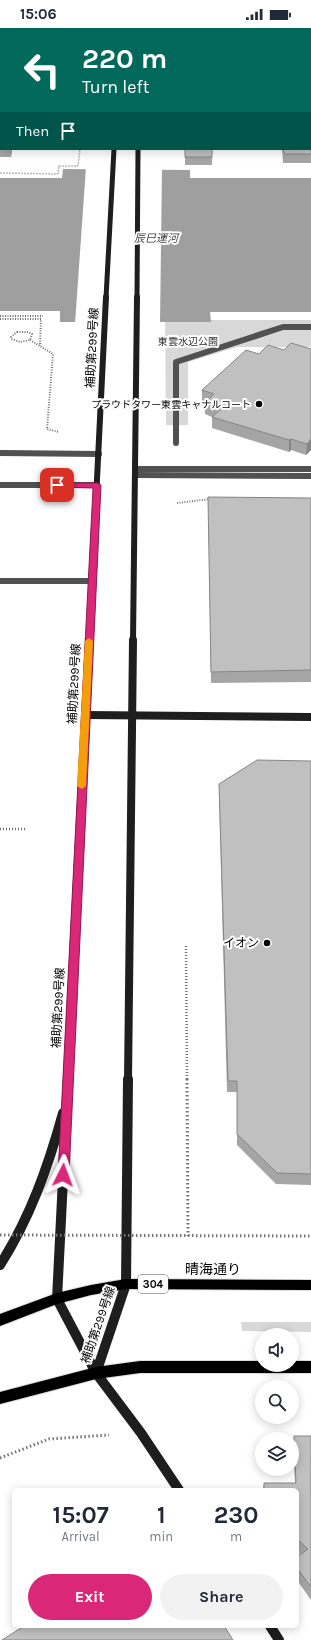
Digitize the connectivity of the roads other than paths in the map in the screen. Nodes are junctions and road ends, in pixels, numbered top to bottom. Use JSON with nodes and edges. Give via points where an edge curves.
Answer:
{"nodes":[{"id":1,"x":114,"y":150,"type":"edge"},
{"id":2,"x":138,"y":150,"type":"edge"},
{"id":3,"x":311,"y":327,"type":"edge"},
{"id":4,"x":176,"y":443,"type":"dead end"},
{"id":5,"x":0,"y":453,"type":"edge"},
{"id":6,"x":99,"y":454,"type":"junction"},
{"id":7,"x":311,"y":469,"type":"edge"},
{"id":8,"x":135,"y":472,"type":"junction"},
{"id":9,"x":311,"y":476,"type":"edge"},
{"id":10,"x":0,"y":485,"type":"edge"},
{"id":11,"x":97,"y":485,"type":"junction"},
{"id":12,"x":0,"y":581,"type":"edge"},
{"id":13,"x":92,"y":581,"type":"junction"},
{"id":14,"x":85,"y":715,"type":"junction"},
{"id":15,"x":133,"y":715,"type":"junction"},
{"id":16,"x":311,"y":717,"type":"edge"},
{"id":17,"x":67,"y":1097,"type":"junction"},
{"id":18,"x":0,"y":1265,"type":"edge"},
{"id":19,"x":126,"y":1284,"type":"junction"},
{"id":20,"x":311,"y":1285,"type":"edge"},
{"id":21,"x":57,"y":1299,"type":"junction"},
{"id":22,"x":0,"y":1320,"type":"edge"},
{"id":23,"x":311,"y":1367,"type":"edge"},
{"id":24,"x":96,"y":1373,"type":"junction"},
{"id":25,"x":0,"y":1398,"type":"edge"},
{"id":26,"x":178,"y":1488,"type":"edge"},
{"id":27,"x":271,"y":1628,"type":"edge"},
{"id":28,"x":279,"y":1640,"type":"edge"}],
"edges":[{"from":1,"to":6,"type":"street","name":"補助第299号線"},
{"from":2,"to":8,"type":"street","name":"補助第299号線"},
{"from":3,"to":4,"type":"street","via":[[284,327],[176,362]]},
{"from":5,"to":6,"type":"street"},
{"from":6,"to":11,"type":"street","name":"補助第299号線"},
{"from":7,"to":8,"type":"street"},
{"from":8,"to":9,"type":"street"},
{"from":8,"to":15,"type":"street","name":"補助第299号線"},
{"from":10,"to":11,"type":"street"},
{"from":11,"to":13,"type":"street","name":"補助第299号線"},
{"from":12,"to":13,"type":"street"},
{"from":13,"to":14,"type":"street","name":"補助第299号線"},
{"from":14,"to":15,"type":"street"},
{"from":14,"to":17,"type":"street","name":"補助第299号線"},
{"from":15,"to":16,"type":"street"},
{"from":15,"to":19,"type":"street","name":"補助第299号線"},
{"from":17,"to":18,"type":"street","via":[[54,1148],[34,1203]]},
{"from":17,"to":21,"type":"street","name":"補助第299号線"},
{"from":19,"to":20,"type":"main road","name":"晴海通り","number":"304"},
{"from":19,"to":21,"type":"main road","name":"晴海通り","number":"304"},
{"from":19,"to":24,"type":"street","name":"補助第299号線"},
{"from":21,"to":22,"type":"main road","name":"晴海通り","number":"304"},
{"from":21,"to":24,"type":"street","name":"補助第299号線"},
{"from":23,"to":24,"type":"main road","via":[[140,1367]]},
{"from":24,"to":25,"type":"main road"},
{"from":24,"to":26,"type":"street"},
{"from":27,"to":28,"type":"street"}]}
